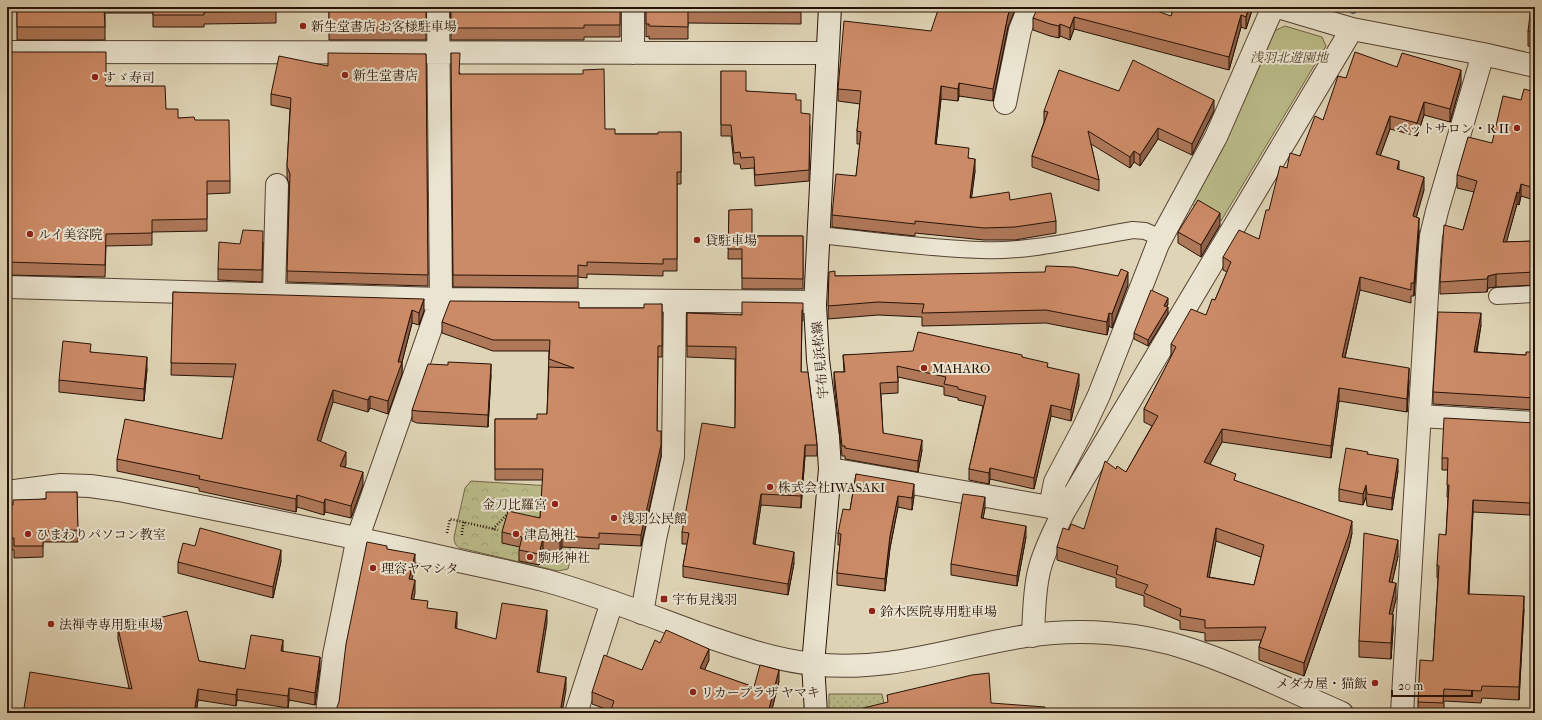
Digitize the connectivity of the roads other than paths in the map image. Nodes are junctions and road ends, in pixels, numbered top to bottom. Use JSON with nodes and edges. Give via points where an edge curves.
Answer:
{"nodes":[{"id":1,"x":438,"y":7,"type":"edge"},
{"id":2,"x":633,"y":7,"type":"edge"},
{"id":3,"x":830,"y":7,"type":"edge"},
{"id":4,"x":1029,"y":7,"type":"edge"},
{"id":5,"x":1274,"y":7,"type":"edge"},
{"id":6,"x":1278,"y":7,"type":"edge"},
{"id":7,"x":1352,"y":29,"type":"junction"},
{"id":8,"x":7,"y":52,"type":"edge"},
{"id":9,"x":439,"y":53,"type":"junction"},
{"id":10,"x":633,"y":53,"type":"junction"},
{"id":11,"x":827,"y":53,"type":"junction"},
{"id":12,"x":1483,"y":54,"type":"junction"},
{"id":13,"x":1535,"y":66,"type":"edge"},
{"id":14,"x":1005,"y":103,"type":"dead end"},
{"id":15,"x":278,"y":185,"type":"dead end"},
{"id":16,"x":818,"y":234,"type":"junction"},
{"id":17,"x":1161,"y":238,"type":"junction"},
{"id":18,"x":7,"y":287,"type":"edge"},
{"id":19,"x":274,"y":294,"type":"junction"},
{"id":20,"x":1535,"y":294,"type":"edge"},
{"id":21,"x":1497,"y":296,"type":"dead end"},
{"id":22,"x":441,"y":299,"type":"junction"},
{"id":23,"x":675,"y":301,"type":"junction"},
{"id":24,"x":815,"y":302,"type":"junction"},
{"id":25,"x":1420,"y":416,"type":"junction"},
{"id":26,"x":1535,"y":423,"type":"edge"},
{"id":27,"x":830,"y":471,"type":"junction"},
{"id":28,"x":7,"y":492,"type":"edge"},
{"id":29,"x":1056,"y":510,"type":"junction"},
{"id":30,"x":358,"y":537,"type":"junction"},
{"id":31,"x":612,"y":602,"type":"junction"},
{"id":32,"x":642,"y":613,"type":"junction"},
{"id":33,"x":1033,"y":636,"type":"junction"},
{"id":34,"x":813,"y":664,"type":"junction"},
{"id":35,"x":327,"y":713,"type":"edge"},
{"id":36,"x":576,"y":713,"type":"edge"},
{"id":37,"x":816,"y":713,"type":"edge"},
{"id":38,"x":1342,"y":713,"type":"edge"},
{"id":39,"x":1402,"y":713,"type":"edge"}],
"edges":[{"from":1,"to":9,"type":"street"},
{"from":2,"to":10,"type":"street"},
{"from":3,"to":11,"type":"street","name":"宇布見浜松線"},
{"from":4,"to":14,"type":"street","via":[[1020,30]]},
{"from":5,"to":17,"type":"street","via":[[1216,137]]},
{"from":6,"to":7,"type":"street"},
{"from":7,"to":12,"type":"street"},
{"from":7,"to":29,"type":"street"},
{"from":8,"to":9,"type":"street"},
{"from":9,"to":10,"type":"street"},
{"from":9,"to":22,"type":"street"},
{"from":10,"to":11,"type":"street"},
{"from":11,"to":16,"type":"street","name":"宇布見浜松線"},
{"from":12,"to":13,"type":"street"},
{"from":12,"to":25,"type":"street","via":[[1431,236]]},
{"from":15,"to":19,"type":"street"},
{"from":16,"to":17,"type":"lane","via":[[983,250],[1044,245],[1133,230],[1146,231]]},
{"from":16,"to":24,"type":"street","name":"宇布見浜松線"},
{"from":17,"to":29,"type":"street","via":[[1099,395],[1055,482]]},
{"from":18,"to":19,"type":"street"},
{"from":19,"to":22,"type":"street"},
{"from":20,"to":21,"type":"lane"},
{"from":22,"to":23,"type":"street"},
{"from":22,"to":30,"type":"street"},
{"from":23,"to":24,"type":"street"},
{"from":23,"to":32,"type":"street","via":[[673,457]]},
{"from":24,"to":27,"type":"street","name":"宇布見浜松線","via":[[818,360]]},
{"from":25,"to":26,"type":"street"},
{"from":25,"to":39,"type":"street"},
{"from":27,"to":29,"type":"street","via":[[842,471]]},
{"from":27,"to":34,"type":"street","name":"宇布見浜松線"},
{"from":28,"to":30,"type":"street","via":[[61,486],[90,486]]},
{"from":29,"to":33,"type":"street","via":[[1039,570]]},
{"from":30,"to":31,"type":"street","via":[[545,581]]},
{"from":30,"to":35,"type":"street","via":[[334,655]]},
{"from":31,"to":32,"type":"street"},
{"from":31,"to":36,"type":"street"},
{"from":32,"to":34,"type":"street","via":[[749,650]]},
{"from":33,"to":34,"type":"street","via":[[910,661],[878,664]]},
{"from":33,"to":38,"type":"street","via":[[1092,633],[1155,640],[1217,659]]},
{"from":34,"to":37,"type":"street","name":"宇布見浜松線"}]}
